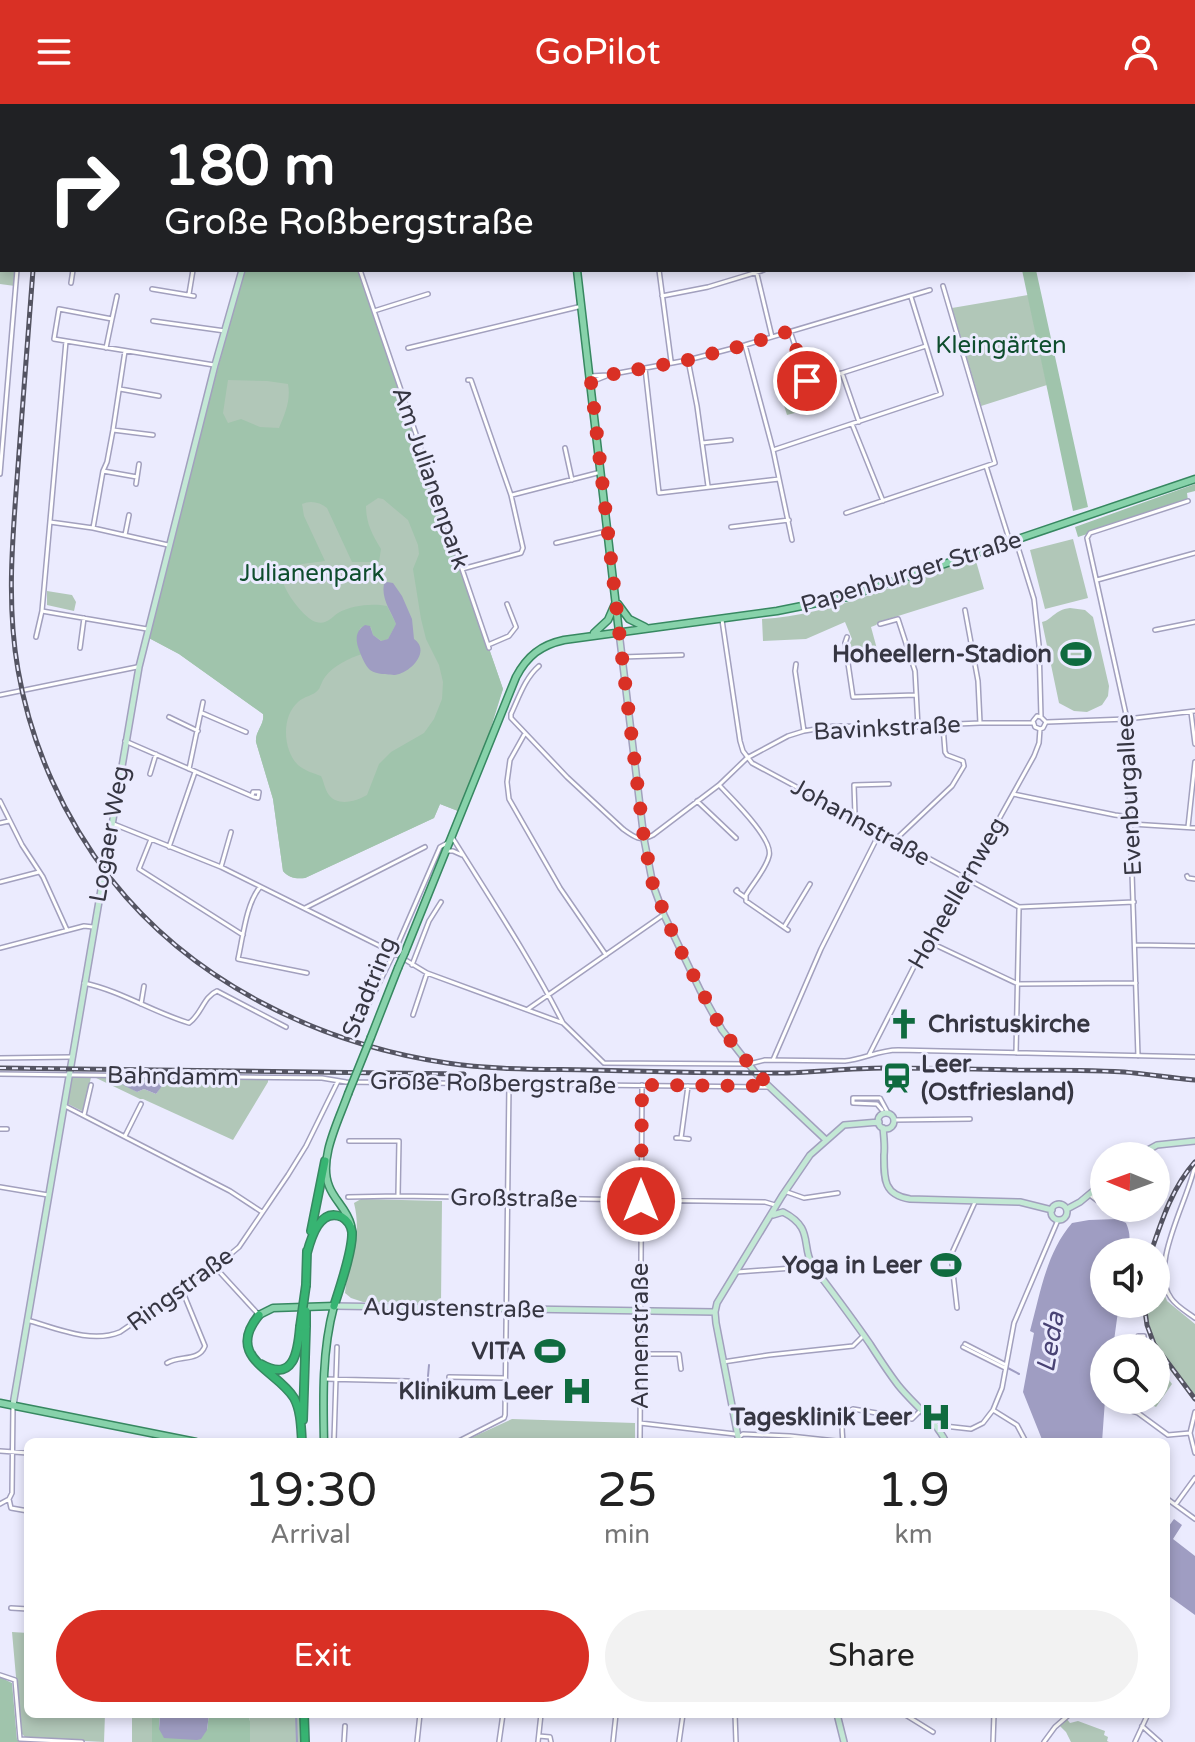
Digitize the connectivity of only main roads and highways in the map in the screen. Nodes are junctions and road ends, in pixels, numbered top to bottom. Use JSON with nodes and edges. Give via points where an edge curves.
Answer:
{"nodes":[{"id":1,"x":241,"y":272,"type":"edge"},
{"id":2,"x":577,"y":272,"type":"edge"},
{"id":3,"x":1195,"y":479,"type":"edge"},
{"id":4,"x":616,"y":601,"type":"junction"},
{"id":5,"x":648,"y":628,"type":"junction"},
{"id":6,"x":619,"y":632,"type":"junction"},
{"id":7,"x":591,"y":635,"type":"junction"},
{"id":8,"x":879,"y":1122,"type":"junction"},
{"id":9,"x":886,"y":1128,"type":"junction"},
{"id":10,"x":826,"y":1140,"type":"junction"},
{"id":11,"x":1195,"y":1143,"type":"edge"},
{"id":12,"x":1170,"y":1144,"type":"edge"},
{"id":13,"x":325,"y":1161,"type":"junction"},
{"id":14,"x":1090,"y":1194,"type":"edge"},
{"id":15,"x":780,"y":1199,"type":"junction"},
{"id":16,"x":1067,"y":1209,"type":"junction"},
{"id":17,"x":1052,"y":1210,"type":"junction"},
{"id":18,"x":782,"y":1212,"type":"junction"},
{"id":19,"x":769,"y":1218,"type":"junction"},
{"id":20,"x":352,"y":1228,"type":"junction"},
{"id":21,"x":307,"y":1253,"type":"junction"},
{"id":22,"x":334,"y":1306,"type":"junction"},
{"id":23,"x":715,"y":1312,"type":"junction"},
{"id":24,"x":259,"y":1315,"type":"joint"},
{"id":25,"x":303,"y":1326,"type":"junction"},
{"id":26,"x":253,"y":1357,"type":"junction"},
{"id":27,"x":0,"y":1403,"type":"edge"},
{"id":28,"x":13,"y":1405,"type":"junction"},
{"id":29,"x":739,"y":1437,"type":"edge"},
{"id":30,"x":176,"y":1438,"type":"edge"},
{"id":31,"x":303,"y":1438,"type":"edge"},
{"id":32,"x":303,"y":1438,"type":"edge"},
{"id":33,"x":327,"y":1438,"type":"edge"},
{"id":34,"x":944,"y":1438,"type":"edge"},
{"id":35,"x":304,"y":1718,"type":"edge"},
{"id":36,"x":838,"y":1718,"type":"edge"},
{"id":37,"x":305,"y":1742,"type":"edge"},
{"id":38,"x":844,"y":1742,"type":"edge"}],
"edges":[{"from":1,"to":28,"type":"main road","name":"Logaer Weg","via":[[139,667]]},
{"from":2,"to":4,"type":"main road"},
{"from":3,"to":5,"type":"main road","name":"Papenburger Straße","via":[[847,597]]},
{"from":4,"to":5,"type":"main road","via":[[629,619]]},
{"from":4,"to":6,"type":"main road"},
{"from":4,"to":7,"type":"main road","via":[[608,620]]},
{"from":5,"to":6,"type":"main road","name":"Papenburger Straße"},
{"from":6,"to":7,"type":"main road","name":"Stadtring"},
{"from":6,"to":10,"type":"main road","via":[[644,839],[664,915],[722,1030],[769,1086]]},
{"from":7,"to":13,"type":"main road","name":"Stadtring","bridge":true,"via":[[537,650],[516,677],[399,954]]},
{"from":8,"to":9,"type":"main road"},
{"from":8,"to":9,"type":"main road","via":[[880,1116],[891,1115],[893,1125]]},
{"from":8,"to":10,"type":"main road","via":[[844,1125]]},
{"from":9,"to":17,"type":"main road","via":[[884,1173],[895,1194],[906,1199],[1025,1203]]},
{"from":10,"to":15,"type":"main road"},
{"from":11,"to":12,"type":"main road"},
{"from":13,"to":20,"type":"main road","via":[[330,1189]]},
{"from":13,"to":21,"type":"highway","name":"Stadtring"},
{"from":14,"to":16,"type":"main road"},
{"from":15,"to":18,"type":"main road"},
{"from":15,"to":19,"type":"main road"},
{"from":16,"to":17,"type":"main road","via":[[1058,1204]]},
{"from":16,"to":17,"type":"main road","via":[[1066,1217],[1058,1220]]},
{"from":18,"to":19,"type":"main road"},
{"from":18,"to":34,"type":"main road","via":[[801,1227],[811,1263],[893,1379]]},
{"from":19,"to":23,"type":"main road"},
{"from":20,"to":21,"type":"highway","via":[[345,1218],[329,1216],[316,1227]]},
{"from":20,"to":22,"type":"highway"},
{"from":21,"to":25,"type":"highway","name":"Stadtring","bridge":true},
{"from":22,"to":23,"type":"main road","name":"Augustenstraße"},
{"from":22,"to":24,"type":"main road","name":"Augustenstraße","via":[[273,1308]]},
{"from":22,"to":33,"type":"main road","via":[[324,1379]]},
{"from":23,"to":29,"type":"main road"},
{"from":24,"to":26,"type":"highway","via":[[249,1334]]},
{"from":25,"to":26,"type":"highway","via":[[289,1366],[270,1368]]},
{"from":25,"to":31,"type":"highway"},
{"from":26,"to":32,"type":"highway","via":[[292,1395]]},
{"from":27,"to":28,"type":"main road"},
{"from":28,"to":30,"type":"main road"},
{"from":35,"to":37,"type":"highway"},
{"from":36,"to":38,"type":"main road"}]}
